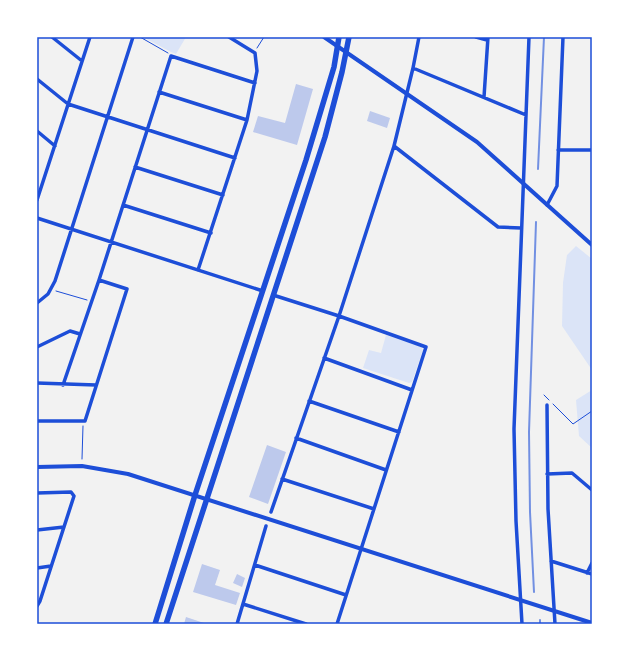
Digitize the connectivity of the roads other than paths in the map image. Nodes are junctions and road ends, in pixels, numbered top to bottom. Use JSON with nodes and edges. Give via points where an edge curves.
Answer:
{"nodes":[{"id":1,"x":52,"y":37,"type":"edge"},
{"id":2,"x":90,"y":37,"type":"edge"},
{"id":3,"x":133,"y":37,"type":"edge"},
{"id":4,"x":229,"y":37,"type":"edge"},
{"id":5,"x":324,"y":37,"type":"edge"},
{"id":6,"x":339,"y":37,"type":"edge"},
{"id":7,"x":349,"y":37,"type":"edge"},
{"id":8,"x":419,"y":37,"type":"edge"},
{"id":9,"x":476,"y":37,"type":"edge"},
{"id":10,"x":529,"y":37,"type":"edge"},
{"id":11,"x":563,"y":37,"type":"edge"},
{"id":12,"x":488,"y":38,"type":"edge"},
{"id":13,"x":338,"y":46,"type":"junction"},
{"id":14,"x":347,"y":52,"type":"junction"},
{"id":15,"x":82,"y":61,"type":"junction"},
{"id":16,"x":413,"y":68,"type":"junction"},
{"id":17,"x":37,"y":79,"type":"edge"},
{"id":18,"x":255,"y":83,"type":"junction"},
{"id":19,"x":160,"y":92,"type":"junction"},
{"id":20,"x":408,"y":94,"type":"junction"},
{"id":21,"x":484,"y":97,"type":"junction"},
{"id":22,"x":68,"y":104,"type":"junction"},
{"id":23,"x":526,"y":115,"type":"junction"},
{"id":24,"x":108,"y":117,"type":"junction"},
{"id":25,"x":247,"y":120,"type":"junction"},
{"id":26,"x":147,"y":130,"type":"junction"},
{"id":27,"x":37,"y":131,"type":"edge"},
{"id":28,"x":55,"y":146,"type":"junction"},
{"id":29,"x":394,"y":146,"type":"junction"},
{"id":30,"x":558,"y":150,"type":"junction"},
{"id":31,"x":592,"y":150,"type":"edge"},
{"id":32,"x":235,"y":158,"type":"junction"},
{"id":33,"x":135,"y":167,"type":"junction"},
{"id":34,"x":37,"y":182,"type":"edge"},
{"id":35,"x":523,"y":183,"type":"junction"},
{"id":36,"x":42,"y":186,"type":"junction"},
{"id":37,"x":223,"y":195,"type":"junction"},
{"id":38,"x":37,"y":200,"type":"edge"},
{"id":39,"x":123,"y":205,"type":"junction"},
{"id":40,"x":547,"y":205,"type":"junction"},
{"id":41,"x":37,"y":218,"type":"edge"},
{"id":42,"x":521,"y":228,"type":"junction"},
{"id":43,"x":71,"y":229,"type":"junction"},
{"id":44,"x":211,"y":233,"type":"junction"},
{"id":45,"x":111,"y":242,"type":"junction"},
{"id":46,"x":592,"y":244,"type":"edge"},
{"id":47,"x":198,"y":270,"type":"junction"},
{"id":48,"x":99,"y":280,"type":"junction"},
{"id":49,"x":263,"y":291,"type":"junction"},
{"id":50,"x":273,"y":295,"type":"junction"},
{"id":51,"x":37,"y":303,"type":"edge"},
{"id":52,"x":339,"y":316,"type":"junction"},
{"id":53,"x":80,"y":334,"type":"junction"},
{"id":54,"x":37,"y":347,"type":"edge"},
{"id":55,"x":324,"y":358,"type":"junction"},
{"id":56,"x":37,"y":384,"type":"edge"},
{"id":57,"x":63,"y":385,"type":"junction"},
{"id":58,"x":96,"y":385,"type":"junction"},
{"id":59,"x":412,"y":390,"type":"junction"},
{"id":60,"x":309,"y":402,"type":"junction"},
{"id":61,"x":547,"y":405,"type":"dead end"},
{"id":62,"x":37,"y":421,"type":"edge"},
{"id":63,"x":399,"y":432,"type":"junction"},
{"id":64,"x":296,"y":438,"type":"junction"},
{"id":65,"x":37,"y":467,"type":"edge"},
{"id":66,"x":386,"y":470,"type":"junction"},
{"id":67,"x":547,"y":474,"type":"junction"},
{"id":68,"x":282,"y":479,"type":"junction"},
{"id":69,"x":592,"y":490,"type":"edge"},
{"id":70,"x":37,"y":492,"type":"edge"},
{"id":71,"x":195,"y":495,"type":"junction"},
{"id":72,"x":207,"y":499,"type":"junction"},
{"id":73,"x":374,"y":509,"type":"junction"},
{"id":74,"x":271,"y":512,"type":"dead end"},
{"id":75,"x":266,"y":526,"type":"dead end"},
{"id":76,"x":64,"y":527,"type":"junction"},
{"id":77,"x":37,"y":530,"type":"edge"},
{"id":78,"x":361,"y":549,"type":"junction"},
{"id":79,"x":550,"y":561,"type":"junction"},
{"id":80,"x":592,"y":563,"type":"edge"},
{"id":81,"x":255,"y":565,"type":"junction"},
{"id":82,"x":51,"y":566,"type":"junction"},
{"id":83,"x":37,"y":568,"type":"edge"},
{"id":84,"x":586,"y":573,"type":"junction"},
{"id":85,"x":592,"y":574,"type":"edge"},
{"id":86,"x":346,"y":595,"type":"junction"},
{"id":87,"x":519,"y":600,"type":"junction"},
{"id":88,"x":244,"y":604,"type":"junction"},
{"id":89,"x":37,"y":606,"type":"edge"},
{"id":90,"x":553,"y":611,"type":"junction"},
{"id":91,"x":592,"y":623,"type":"edge"},
{"id":92,"x":155,"y":624,"type":"edge"},
{"id":93,"x":166,"y":624,"type":"edge"},
{"id":94,"x":237,"y":624,"type":"edge"},
{"id":95,"x":306,"y":624,"type":"edge"},
{"id":96,"x":337,"y":624,"type":"edge"},
{"id":97,"x":522,"y":624,"type":"edge"},
{"id":98,"x":555,"y":624,"type":"edge"}],
"edges":[{"from":1,"to":15,"type":"street"},
{"from":2,"to":15,"type":"street"},
{"from":3,"to":24,"type":"street"},
{"from":4,"to":18,"type":"street","via":[[255,53]]},
{"from":5,"to":13,"type":"street"},
{"from":6,"to":13,"type":"main road"},
{"from":7,"to":14,"type":"main road"},
{"from":8,"to":16,"type":"street"},
{"from":9,"to":12,"type":"street"},
{"from":10,"to":23,"type":"street"},
{"from":11,"to":30,"type":"street"},
{"from":12,"to":21,"type":"street"},
{"from":13,"to":14,"type":"street"},
{"from":13,"to":49,"type":"main road","via":[[324,102]]},
{"from":14,"to":20,"type":"street"},
{"from":14,"to":50,"type":"main road","via":[[325,137]]},
{"from":15,"to":22,"type":"street"},
{"from":16,"to":20,"type":"street"},
{"from":16,"to":21,"type":"street"},
{"from":17,"to":22,"type":"street"},
{"from":18,"to":19,"type":"street","via":[[171,56]]},
{"from":18,"to":25,"type":"street"},
{"from":19,"to":25,"type":"street"},
{"from":19,"to":26,"type":"street"},
{"from":20,"to":29,"type":"street"},
{"from":20,"to":35,"type":"street","via":[[477,142]]},
{"from":21,"to":23,"type":"street"},
{"from":22,"to":24,"type":"street"},
{"from":22,"to":28,"type":"street"},
{"from":23,"to":35,"type":"street"},
{"from":24,"to":26,"type":"street"},
{"from":24,"to":43,"type":"street"},
{"from":25,"to":32,"type":"street"},
{"from":26,"to":32,"type":"street"},
{"from":26,"to":33,"type":"street"},
{"from":27,"to":28,"type":"street"},
{"from":28,"to":36,"type":"street"},
{"from":29,"to":42,"type":"street","via":[[498,227]]},
{"from":29,"to":52,"type":"street"},
{"from":30,"to":31,"type":"street"},
{"from":30,"to":40,"type":"street","via":[[557,186]]},
{"from":32,"to":37,"type":"street"},
{"from":33,"to":37,"type":"street"},
{"from":33,"to":39,"type":"street"},
{"from":34,"to":36,"type":"street"},
{"from":35,"to":40,"type":"street"},
{"from":35,"to":42,"type":"street"},
{"from":36,"to":38,"type":"street"},
{"from":37,"to":44,"type":"street"},
{"from":39,"to":44,"type":"street"},
{"from":39,"to":45,"type":"street"},
{"from":40,"to":46,"type":"street"},
{"from":41,"to":43,"type":"street"},
{"from":42,"to":87,"type":"street","via":[[514,429]]},
{"from":43,"to":45,"type":"street"},
{"from":43,"to":51,"type":"street","via":[[52,289]]},
{"from":44,"to":47,"type":"street"},
{"from":45,"to":47,"type":"street"},
{"from":45,"to":48,"type":"street"},
{"from":47,"to":49,"type":"street"},
{"from":48,"to":53,"type":"street"},
{"from":48,"to":58,"type":"street","via":[[127,289]]},
{"from":49,"to":71,"type":"main road"},
{"from":50,"to":52,"type":"street"},
{"from":50,"to":72,"type":"main road"},
{"from":52,"to":55,"type":"street"},
{"from":52,"to":59,"type":"street","via":[[426,346]]},
{"from":53,"to":54,"type":"street","via":[[70,331]]},
{"from":53,"to":57,"type":"street"},
{"from":55,"to":59,"type":"street"},
{"from":55,"to":60,"type":"street"},
{"from":56,"to":57,"type":"street"},
{"from":57,"to":58,"type":"street"},
{"from":58,"to":62,"type":"street","via":[[85,421]]},
{"from":59,"to":63,"type":"street"},
{"from":60,"to":63,"type":"street"},
{"from":60,"to":64,"type":"street"},
{"from":61,"to":67,"type":"street"},
{"from":63,"to":66,"type":"street"},
{"from":64,"to":66,"type":"street"},
{"from":64,"to":68,"type":"street"},
{"from":65,"to":71,"type":"street","via":[[68,465],[98,468],[128,474]]},
{"from":66,"to":73,"type":"street"},
{"from":67,"to":69,"type":"street","via":[[572,473]]},
{"from":67,"to":79,"type":"street"},
{"from":68,"to":73,"type":"street"},
{"from":68,"to":74,"type":"street"},
{"from":70,"to":76,"type":"street","via":[[71,492],[74,496]]},
{"from":71,"to":72,"type":"street"},
{"from":71,"to":92,"type":"main road"},
{"from":72,"to":78,"type":"street"},
{"from":72,"to":93,"type":"main road"},
{"from":73,"to":78,"type":"street"},
{"from":75,"to":81,"type":"street"},
{"from":76,"to":77,"type":"street"},
{"from":76,"to":82,"type":"street"},
{"from":78,"to":86,"type":"street"},
{"from":78,"to":87,"type":"street"},
{"from":79,"to":84,"type":"street"},
{"from":79,"to":90,"type":"street"},
{"from":80,"to":84,"type":"street"},
{"from":81,"to":86,"type":"street"},
{"from":81,"to":88,"type":"street"},
{"from":82,"to":83,"type":"street"},
{"from":82,"to":89,"type":"street"},
{"from":84,"to":85,"type":"street"},
{"from":86,"to":96,"type":"street"},
{"from":87,"to":90,"type":"street"},
{"from":87,"to":97,"type":"street"},
{"from":88,"to":94,"type":"street"},
{"from":88,"to":95,"type":"street"},
{"from":90,"to":91,"type":"street"},
{"from":90,"to":98,"type":"street"}]}
